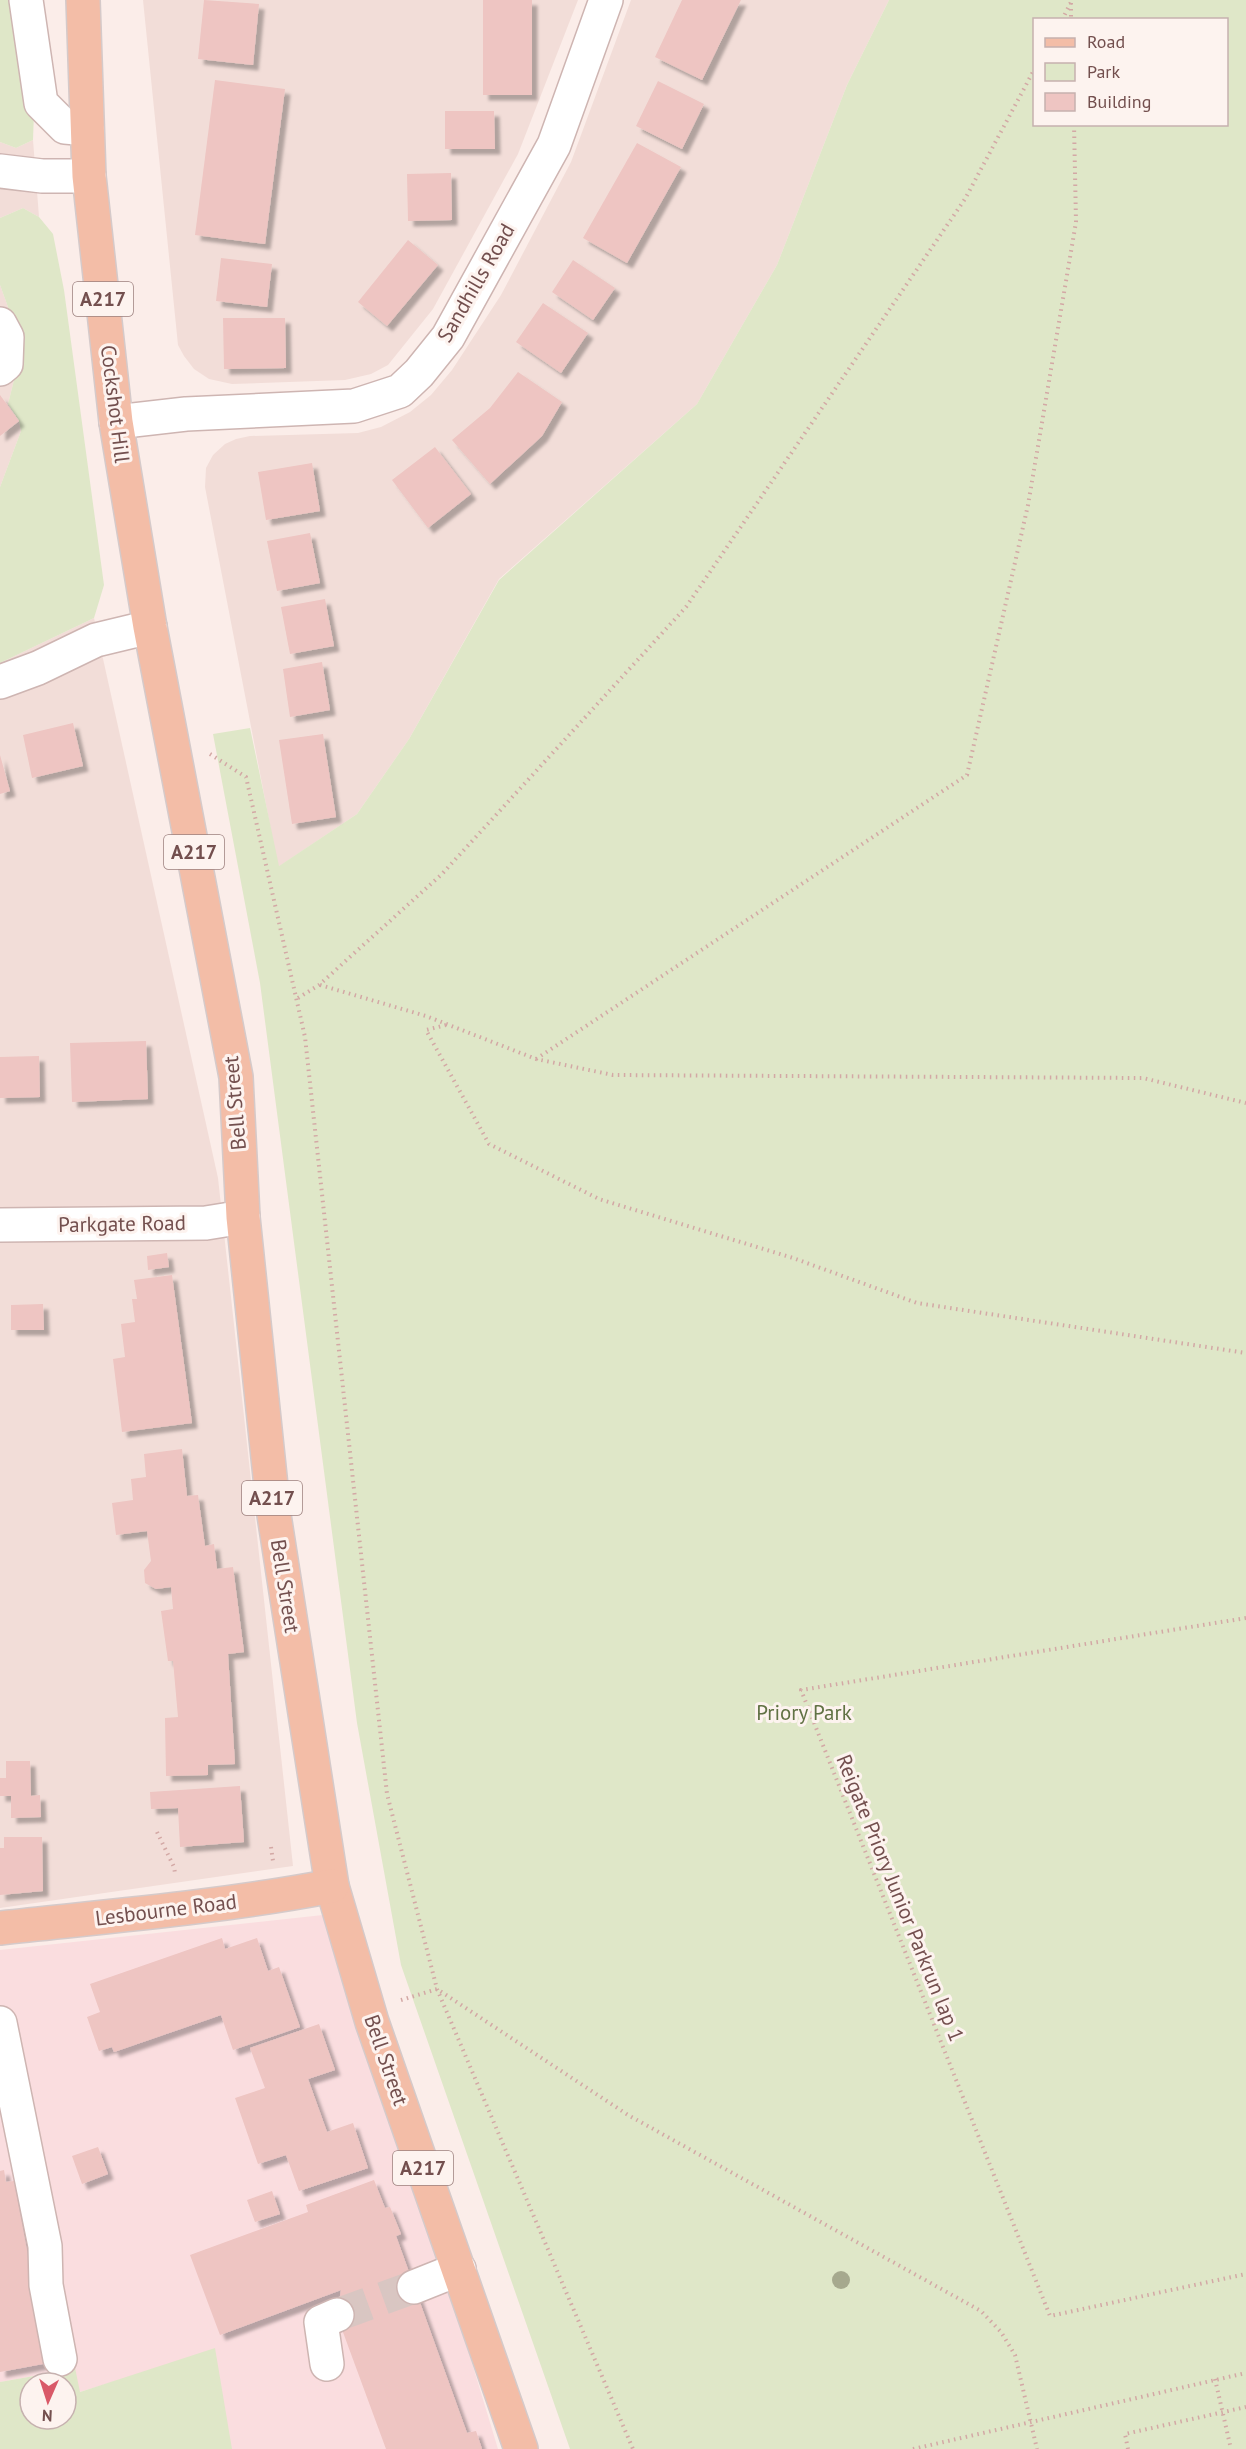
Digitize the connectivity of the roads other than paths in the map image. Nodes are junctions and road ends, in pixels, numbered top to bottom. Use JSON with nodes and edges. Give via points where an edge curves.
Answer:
{"nodes":[{"id":1,"x":26,"y":0,"type":"edge"},
{"id":2,"x":83,"y":0,"type":"edge"},
{"id":3,"x":606,"y":0,"type":"edge"},
{"id":4,"x":87,"y":129,"type":"junction"},
{"id":5,"x":0,"y":171,"type":"edge"},
{"id":6,"x":89,"y":176,"type":"junction"},
{"id":7,"x":0,"y":324,"type":"edge"},
{"id":8,"x":0,"y":369,"type":"edge"},
{"id":9,"x":116,"y":422,"type":"junction"},
{"id":10,"x":150,"y":627,"type":"junction"},
{"id":11,"x":0,"y":682,"type":"edge"},
{"id":12,"x":243,"y":1217,"type":"junction"},
{"id":13,"x":0,"y":1225,"type":"edge"},
{"id":14,"x":332,"y":1886,"type":"junction"},
{"id":15,"x":0,"y":1928,"type":"edge"},
{"id":16,"x":0,"y":2023,"type":"edge"},
{"id":17,"x":459,"y":2269,"type":"junction"},
{"id":18,"x":414,"y":2287,"type":"tunnel mouth"},
{"id":19,"x":337,"y":2315,"type":"tunnel mouth"},
{"id":20,"x":60,"y":2360,"type":"dead end"},
{"id":21,"x":327,"y":2364,"type":"dead end"},
{"id":22,"x":520,"y":2449,"type":"edge"}],
"edges":[{"from":1,"to":4,"type":"street","via":[[41,103],[65,127]]},
{"from":2,"to":4,"type":"main road","name":"Cockshot Hill","number":"A217"},
{"from":3,"to":9,"type":"street","name":"Sandhills Road","via":[[554,145],[448,337],[400,391],[354,406],[186,414]]},
{"from":4,"to":6,"type":"main road","name":"Cockshot Hill","number":"A217"},
{"from":5,"to":6,"type":"street"},
{"from":6,"to":9,"type":"main road","name":"Cockshot Hill","number":"A217"},
{"from":7,"to":8,"type":"street","via":[[7,337],[6,364]]},
{"from":9,"to":10,"type":"main road","name":"Cockshot Hill","number":"A217"},
{"from":10,"to":11,"type":"street","via":[[96,640]]},
{"from":10,"to":12,"type":"main road","name":"Bell Street","number":"A217","via":[[236,1077]]},
{"from":12,"to":13,"type":"street","name":"Parkgate Road","via":[[206,1223]]},
{"from":12,"to":14,"type":"main road","name":"Bell Street","number":"A217","via":[[274,1515]]},
{"from":14,"to":15,"type":"main road","name":"Lesbourne Road","via":[[182,1909]]},
{"from":14,"to":17,"type":"main road","name":"Bell Street","number":"A217","via":[[372,2022]]},
{"from":16,"to":20,"type":"street","via":[[45,2246],[46,2285]]},
{"from":17,"to":18,"type":"street"},
{"from":17,"to":22,"type":"main road","name":"Bell Street","number":"A217"},
{"from":19,"to":21,"type":"street","via":[[321,2322]]}]}
